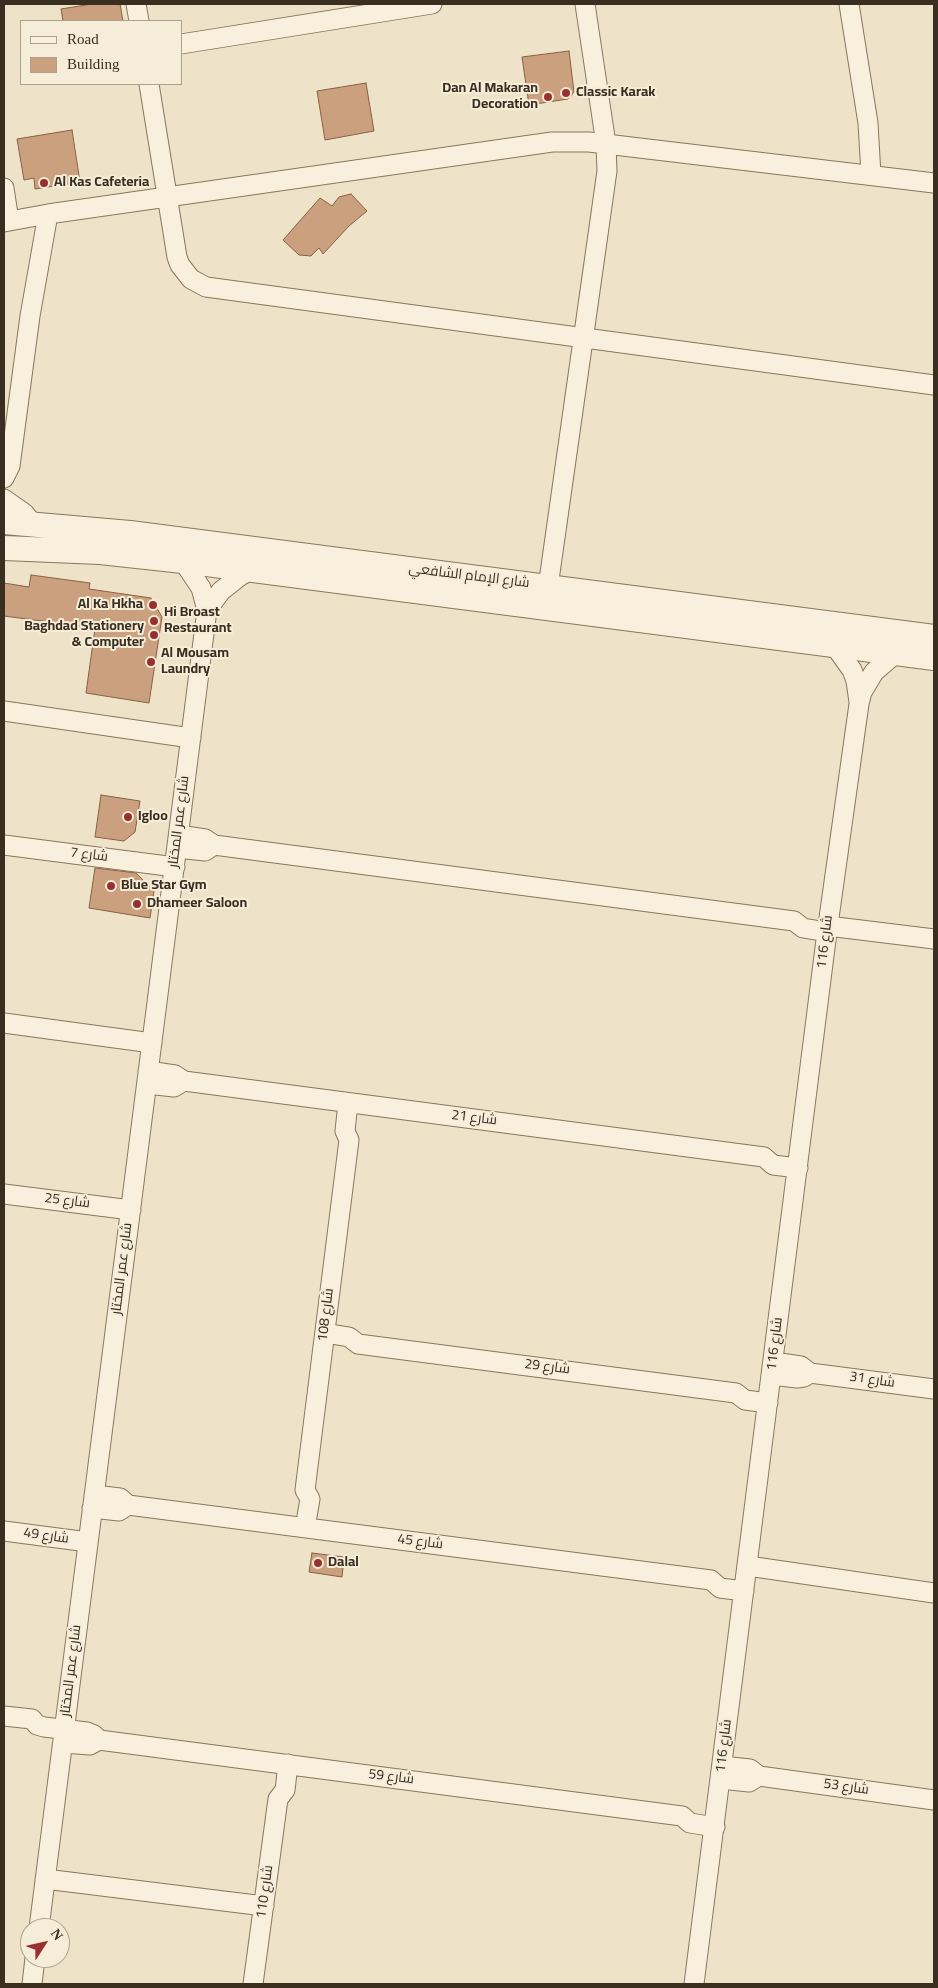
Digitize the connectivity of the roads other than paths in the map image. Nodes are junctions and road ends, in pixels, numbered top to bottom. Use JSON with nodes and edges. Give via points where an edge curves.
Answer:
{"nodes":[{"id":1,"x":136,"y":4,"type":"edge"},
{"id":2,"x":432,"y":4,"type":"edge"},
{"id":3,"x":585,"y":4,"type":"edge"},
{"id":4,"x":849,"y":4,"type":"edge"},
{"id":5,"x":394,"y":7,"type":"edge"},
{"id":6,"x":139,"y":20,"type":"edge"},
{"id":7,"x":182,"y":44,"type":"edge"},
{"id":8,"x":149,"y":85,"type":"edge"},
{"id":9,"x":606,"y":144,"type":"junction"},
{"id":10,"x":871,"y":175,"type":"junction"},
{"id":11,"x":934,"y":183,"type":"edge"},
{"id":12,"x":4,"y":188,"type":"edge"},
{"id":13,"x":167,"y":198,"type":"junction"},
{"id":14,"x":48,"y":214,"type":"junction"},
{"id":15,"x":7,"y":222,"type":"edge"},
{"id":16,"x":583,"y":338,"type":"junction"},
{"id":17,"x":934,"y":385,"type":"edge"},
{"id":18,"x":4,"y":478,"type":"edge"},
{"id":19,"x":4,"y":499,"type":"edge"},
{"id":20,"x":4,"y":522,"type":"edge"},
{"id":21,"x":33,"y":524,"type":"junction"},
{"id":22,"x":4,"y":548,"type":"edge"},
{"id":23,"x":183,"y":561,"type":"junction"},
{"id":24,"x":251,"y":570,"type":"junction"},
{"id":25,"x":548,"y":587,"type":"junction"},
{"id":26,"x":207,"y":610,"type":"junction"},
{"id":27,"x":934,"y":638,"type":"edge"},
{"id":28,"x":834,"y":645,"type":"junction"},
{"id":29,"x":896,"y":654,"type":"junction"},
{"id":30,"x":934,"y":658,"type":"edge"},
{"id":31,"x":859,"y":704,"type":"junction"},
{"id":32,"x":4,"y":711,"type":"edge"},
{"id":33,"x":191,"y":738,"type":"junction"},
{"id":34,"x":4,"y":845,"type":"edge"},
{"id":35,"x":177,"y":850,"type":"junction"},
{"id":36,"x":828,"y":926,"type":"junction"},
{"id":37,"x":934,"y":939,"type":"edge"},
{"id":38,"x":4,"y":1023,"type":"edge"},
{"id":39,"x":152,"y":1044,"type":"junction"},
{"id":40,"x":148,"y":1078,"type":"junction"},
{"id":41,"x":355,"y":1104,"type":"junction"},
{"id":42,"x":799,"y":1162,"type":"junction"},
{"id":43,"x":4,"y":1194,"type":"edge"},
{"id":44,"x":131,"y":1210,"type":"junction"},
{"id":45,"x":324,"y":1339,"type":"junction"},
{"id":46,"x":771,"y":1383,"type":"junction"},
{"id":47,"x":934,"y":1389,"type":"edge"},
{"id":48,"x":93,"y":1502,"type":"junction"},
{"id":49,"x":299,"y":1527,"type":"junction"},
{"id":50,"x":4,"y":1531,"type":"edge"},
{"id":51,"x":88,"y":1542,"type":"junction"},
{"id":52,"x":746,"y":1579,"type":"junction"},
{"id":53,"x":934,"y":1593,"type":"edge"},
{"id":54,"x":4,"y":1716,"type":"edge"},
{"id":55,"x":64,"y":1730,"type":"junction"},
{"id":56,"x":282,"y":1763,"type":"junction"},
{"id":57,"x":722,"y":1772,"type":"junction"},
{"id":58,"x":934,"y":1800,"type":"edge"},
{"id":59,"x":716,"y":1820,"type":"junction"},
{"id":60,"x":45,"y":1879,"type":"junction"},
{"id":61,"x":264,"y":1906,"type":"junction"},
{"id":62,"x":40,"y":1918,"type":"edge"},
{"id":63,"x":34,"y":1968,"type":"edge"},
{"id":64,"x":32,"y":1984,"type":"edge"},
{"id":65,"x":253,"y":1984,"type":"edge"},
{"id":66,"x":694,"y":1984,"type":"edge"}],
"edges":[{"from":1,"to":6,"type":"street"},
{"from":2,"to":5,"type":"street"},
{"from":3,"to":9,"type":"street"},
{"from":4,"to":10,"type":"street","via":[[868,123]]},
{"from":5,"to":7,"type":"street"},
{"from":8,"to":13,"type":"street"},
{"from":9,"to":10,"type":"street"},
{"from":9,"to":13,"type":"street","via":[[570,141],[534,144]]},
{"from":9,"to":16,"type":"street","via":[[606,184]]},
{"from":10,"to":11,"type":"street"},
{"from":12,"to":15,"type":"street"},
{"from":13,"to":14,"type":"street"},
{"from":13,"to":16,"type":"street","via":[[180,265],[191,279],[206,287]]},
{"from":14,"to":15,"type":"street"},
{"from":14,"to":18,"type":"street","via":[[30,316],[10,466]]},
{"from":16,"to":17,"type":"street"},
{"from":16,"to":25,"type":"street"},
{"from":19,"to":21,"type":"street"},
{"from":20,"to":21,"type":"street","name":"شارع الإمام الشافعي"},
{"from":21,"to":25,"type":"street","name":"شارع الإمام الشافعي"},
{"from":22,"to":23,"type":"street","name":"شارع الإمام الشافعي","via":[[100,552]]},
{"from":23,"to":24,"type":"street","name":"شارع الإمام الشافعي"},
{"from":23,"to":26,"type":"street","name":"شارع عمر المختار","via":[[201,588]]},
{"from":24,"to":26,"type":"street","via":[[226,587]]},
{"from":24,"to":28,"type":"street","name":"شارع الإمام الشافعي"},
{"from":25,"to":27,"type":"street","name":"شارع الإمام الشافعي"},
{"from":26,"to":33,"type":"street","name":"شارع عمر المختار"},
{"from":28,"to":29,"type":"street","name":"شارع الإمام الشافعي"},
{"from":28,"to":31,"type":"street","name":"شارع 116","via":[[852,670]]},
{"from":29,"to":30,"type":"street","name":"شارع الإمام الشافعي"},
{"from":29,"to":31,"type":"street","name":"شارع 116","via":[[874,672]]},
{"from":31,"to":36,"type":"street","name":"شارع 116"},
{"from":32,"to":33,"type":"street"},
{"from":33,"to":35,"type":"street","name":"شارع عمر المختار"},
{"from":34,"to":35,"type":"street","name":"شارع 7"},
{"from":35,"to":36,"type":"street","name":"شارع 7","via":[[205,851],[214,845],[794,921],[804,916]]},
{"from":35,"to":39,"type":"street","name":"شارع عمر المختار"},
{"from":36,"to":37,"type":"street","name":"شارع 7"},
{"from":36,"to":42,"type":"street","name":"شارع 116"},
{"from":38,"to":39,"type":"street"},
{"from":39,"to":40,"type":"street","name":"شارع عمر المختار"},
{"from":40,"to":41,"type":"street","name":"شارع 21","via":[[174,1087],[184,1081]]},
{"from":40,"to":44,"type":"street","name":"شارع عمر المختار"},
{"from":41,"to":42,"type":"street","name":"شارع 21","via":[[764,1158],[774,1152]]},
{"from":41,"to":45,"type":"street","name":"شارع 108","via":[[357,1132],[349,1140]]},
{"from":42,"to":46,"type":"street","name":"شارع 116"},
{"from":43,"to":44,"type":"street","name":"شارع 25"},
{"from":44,"to":48,"type":"street","name":"شارع عمر المختار"},
{"from":45,"to":46,"type":"street","name":"شارع 29","via":[[349,1337],[358,1344],[736,1393]]},
{"from":45,"to":49,"type":"street","name":"شارع 108","via":[[305,1490],[310,1500]]},
{"from":46,"to":47,"type":"street","name":"شارع 31","via":[[801,1366],[810,1373]]},
{"from":46,"to":52,"type":"street","name":"شارع 116"},
{"from":48,"to":49,"type":"street","name":"شارع 45","via":[[119,1510],[128,1505]]},
{"from":48,"to":51,"type":"street","name":"شارع عمر المختار"},
{"from":49,"to":52,"type":"street","name":"شارع 45","via":[[711,1580],[720,1575]]},
{"from":50,"to":51,"type":"street","name":"شارع 49"},
{"from":51,"to":55,"type":"street","name":"شارع عمر المختار"},
{"from":52,"to":53,"type":"street","name":"شارع 45"},
{"from":52,"to":57,"type":"street","name":"شارع 116"},
{"from":54,"to":55,"type":"street","name":"شارع 59","via":[[32,1719],[40,1726]]},
{"from":55,"to":56,"type":"street","name":"شارع 59","via":[[90,1746],[99,1740]]},
{"from":55,"to":60,"type":"street","name":"شارع عمر المختار"},
{"from":56,"to":59,"type":"street","name":"شارع 59","via":[[682,1816],[690,1822]]},
{"from":56,"to":61,"type":"street","name":"شارع 110","via":[[285,1790],[278,1799]]},
{"from":57,"to":58,"type":"street","name":"شارع 53","via":[[749,1782],[759,1776]]},
{"from":57,"to":59,"type":"street","name":"شارع 116"},
{"from":59,"to":66,"type":"street","name":"شارع 116"},
{"from":60,"to":61,"type":"street"},
{"from":60,"to":62,"type":"street","name":"شارع عمر المختار"},
{"from":61,"to":65,"type":"street","name":"شارع 110"},
{"from":63,"to":64,"type":"street"}]}
